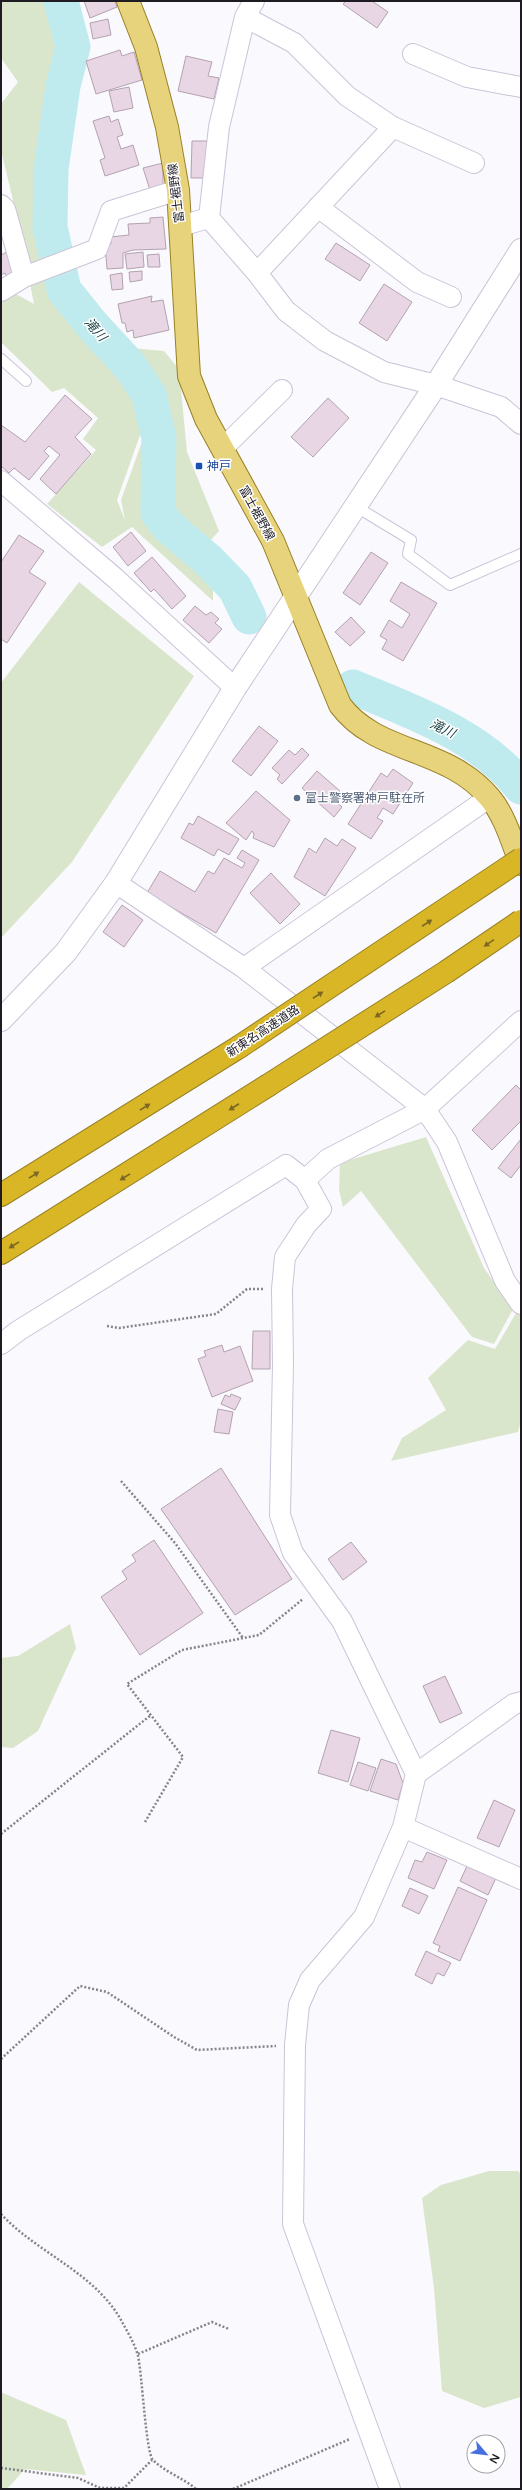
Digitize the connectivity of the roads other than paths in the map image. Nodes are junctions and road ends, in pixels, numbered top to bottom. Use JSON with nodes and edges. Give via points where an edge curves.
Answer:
{"nodes":[{"id":1,"x":128,"y":1,"type":"edge"},
{"id":2,"x":249,"y":9,"type":"edge"},
{"id":3,"x":413,"y":54,"type":"dead end"},
{"id":4,"x":521,"y":87,"type":"edge"},
{"id":5,"x":393,"y":127,"type":"junction"},
{"id":6,"x":474,"y":163,"type":"dead end"},
{"id":7,"x":178,"y":190,"type":"junction"},
{"id":8,"x":1,"y":204,"type":"edge"},
{"id":9,"x":318,"y":207,"type":"junction"},
{"id":10,"x":209,"y":218,"type":"junction"},
{"id":11,"x":180,"y":226,"type":"junction"},
{"id":12,"x":521,"y":250,"type":"edge"},
{"id":13,"x":257,"y":273,"type":"junction"},
{"id":14,"x":24,"y":277,"type":"junction"},
{"id":15,"x":1,"y":291,"type":"edge"},
{"id":16,"x":451,"y":298,"type":"dead end"},
{"id":17,"x":1,"y":358,"type":"edge"},
{"id":18,"x":26,"y":381,"type":"dead end"},
{"id":19,"x":436,"y":385,"type":"junction"},
{"id":20,"x":282,"y":390,"type":"dead end"},
{"id":21,"x":521,"y":424,"type":"edge"},
{"id":22,"x":222,"y":449,"type":"junction"},
{"id":23,"x":1,"y":481,"type":"edge"},
{"id":24,"x":355,"y":506,"type":"junction"},
{"id":25,"x":521,"y":554,"type":"edge"},
{"id":26,"x":296,"y":594,"type":"junction"},
{"id":27,"x":235,"y":688,"type":"junction"},
{"id":28,"x":490,"y":797,"type":"junction"},
{"id":29,"x":521,"y":859,"type":"edge"},
{"id":30,"x":521,"y":864,"type":"edge"},
{"id":31,"x":116,"y":884,"type":"junction"},
{"id":32,"x":521,"y":922,"type":"edge"},
{"id":33,"x":244,"y":968,"type":"junction"},
{"id":34,"x":1,"y":1020,"type":"edge"},
{"id":35,"x":521,"y":1021,"type":"edge"},
{"id":36,"x":425,"y":1109,"type":"junction"},
{"id":37,"x":305,"y":1180,"type":"junction"},
{"id":38,"x":1,"y":1195,"type":"edge"},
{"id":39,"x":1,"y":1253,"type":"edge"},
{"id":40,"x":521,"y":1304,"type":"edge"},
{"id":41,"x":1,"y":1344,"type":"edge"},
{"id":42,"x":521,"y":1702,"type":"edge"},
{"id":43,"x":416,"y":1774,"type":"junction"},
{"id":44,"x":403,"y":1827,"type":"junction"},
{"id":45,"x":521,"y":1879,"type":"edge"},
{"id":46,"x":390,"y":2489,"type":"edge"}],
"edges":[{"from":1,"to":7,"type":"main road","name":"富士裾野線","via":[[150,62],[167,128]]},
{"from":2,"to":5,"type":"street","via":[[294,43],[347,96]]},
{"from":2,"to":10,"type":"street","via":[[219,128]]},
{"from":3,"to":4,"type":"street","via":[[467,77]]},
{"from":5,"to":6,"type":"street"},
{"from":5,"to":9,"type":"street"},
{"from":7,"to":11,"type":"main road","name":"富士裾野線"},
{"from":7,"to":14,"type":"street","via":[[111,211],[97,249]]},
{"from":8,"to":14,"type":"street","via":[[5,209]]},
{"from":9,"to":13,"type":"street"},
{"from":9,"to":16,"type":"street","via":[[417,282]]},
{"from":10,"to":11,"type":"street"},
{"from":10,"to":13,"type":"street"},
{"from":11,"to":22,"type":"main road","name":"富士裾野線","via":[[189,376],[206,419]]},
{"from":12,"to":19,"type":"street"},
{"from":13,"to":19,"type":"street","via":[[286,311],[325,341],[384,372]]},
{"from":14,"to":15,"type":"street"},
{"from":17,"to":18,"type":"lane"},
{"from":19,"to":21,"type":"street","via":[[501,407]]},
{"from":19,"to":24,"type":"street"},
{"from":20,"to":22,"type":"street"},
{"from":22,"to":26,"type":"main road","name":"富士裾野線","via":[[273,541]]},
{"from":23,"to":27,"type":"street","via":[[115,578]]},
{"from":24,"to":25,"type":"lane","via":[[411,540],[408,554],[450,585]]},
{"from":24,"to":26,"type":"street"},
{"from":26,"to":27,"type":"street"},
{"from":26,"to":28,"type":"main road","name":"富士裾野線","via":[[340,706],[350,720],[372,735],[436,758],[463,772]]},
{"from":27,"to":31,"type":"street"},
{"from":28,"to":30,"type":"main road","name":"富士裾野線","via":[[499,811]]},
{"from":28,"to":33,"type":"street"},
{"from":38,"to":29,"type":"highway","name":"新東名高速道路","one_way":true,"bridge":true,"via":[[239,1047]]},
{"from":31,"to":33,"type":"street"},
{"from":31,"to":34,"type":"street","via":[[66,952]]},
{"from":32,"to":39,"type":"highway","one_way":true,"bridge":true},
{"from":33,"to":36,"type":"street"},
{"from":35,"to":36,"type":"street"},
{"from":36,"to":37,"type":"street","via":[[328,1159]]},
{"from":36,"to":40,"type":"street","via":[[447,1142],[505,1281]]},
{"from":37,"to":41,"type":"street","via":[[286,1166],[18,1330]]},
{"from":37,"to":43,"type":"street","via":[[321,1209],[306,1225],[285,1258],[282,1289],[280,1515],[293,1553],[342,1621]]},
{"from":42,"to":43,"type":"street","via":[[514,1704]]},
{"from":43,"to":44,"type":"street"},
{"from":44,"to":45,"type":"street"},
{"from":44,"to":46,"type":"street","via":[[364,1916],[310,1980],[299,2005],[295,2045],[293,2224]]}]}
